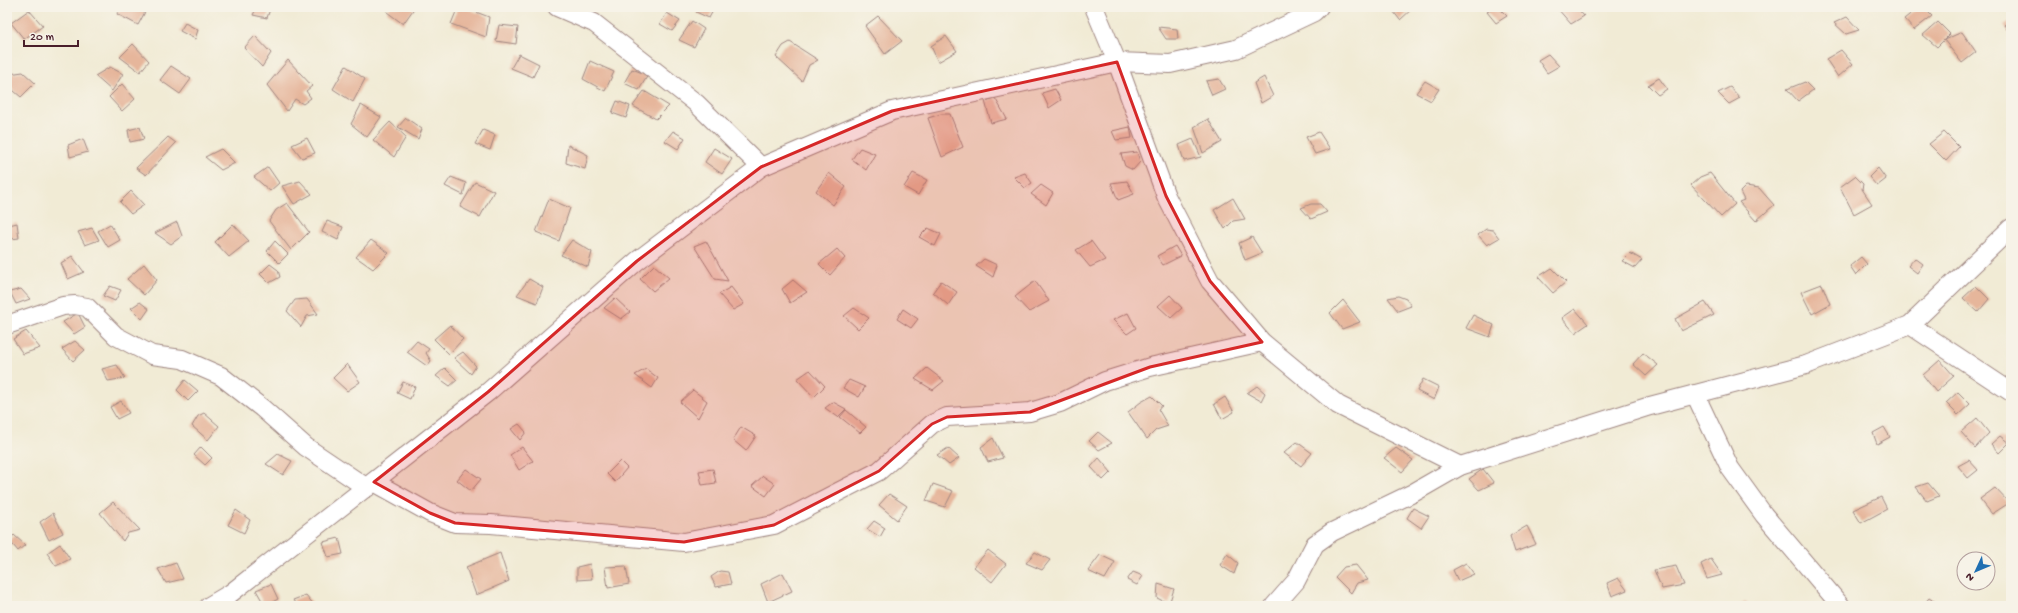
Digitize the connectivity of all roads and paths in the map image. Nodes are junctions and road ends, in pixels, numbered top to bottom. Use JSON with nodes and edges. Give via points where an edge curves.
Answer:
{"nodes":[{"id":1,"x":557,"y":7,"type":"edge"},
{"id":2,"x":1094,"y":7,"type":"edge"},
{"id":3,"x":1319,"y":7,"type":"edge"},
{"id":4,"x":1117,"y":62,"type":"junction"},
{"id":5,"x":761,"y":167,"type":"junction"},
{"id":6,"x":2011,"y":228,"type":"edge"},
{"id":7,"x":7,"y":325,"type":"edge"},
{"id":8,"x":1910,"y":325,"type":"junction"},
{"id":9,"x":1262,"y":342,"type":"junction"},
{"id":10,"x":2011,"y":392,"type":"edge"},
{"id":11,"x":1695,"y":394,"type":"junction"},
{"id":12,"x":1460,"y":466,"type":"junction"},
{"id":13,"x":371,"y":485,"type":"junction"},
{"id":14,"x":209,"y":606,"type":"edge"},
{"id":15,"x":1274,"y":606,"type":"edge"},
{"id":16,"x":1841,"y":606,"type":"edge"}],
"edges":[{"from":1,"to":5,"type":"street","via":[[594,23],[606,32],[696,103]]},
{"from":2,"to":4,"type":"street"},
{"from":3,"to":4,"type":"street","via":[[1314,12],[1236,49],[1170,64]]},
{"from":4,"to":5,"type":"street","via":[[892,111]]},
{"from":4,"to":9,"type":"street","via":[[1166,196],[1210,281]]},
{"from":5,"to":13,"type":"street","via":[[637,261],[488,392]]},
{"from":6,"to":8,"type":"street"},
{"from":7,"to":13,"type":"street","via":[[63,306],[87,307],[116,336],[152,355],[182,359],[221,376],[306,446]]},
{"from":8,"to":10,"type":"street"},
{"from":8,"to":11,"type":"street","via":[[1806,365]]},
{"from":9,"to":12,"type":"street","via":[[1338,405]]},
{"from":9,"to":13,"type":"street","via":[[1150,367],[1105,381],[1060,403],[1030,412],[947,417],[932,424],[879,471],[774,525],[684,542],[455,523]]},
{"from":11,"to":12,"type":"street"},
{"from":11,"to":16,"type":"street","via":[[1730,468],[1764,515]]},
{"from":12,"to":15,"type":"street","via":[[1413,493],[1343,526],[1315,544],[1296,581]]},
{"from":13,"to":14,"type":"street","via":[[231,594]]}]}
